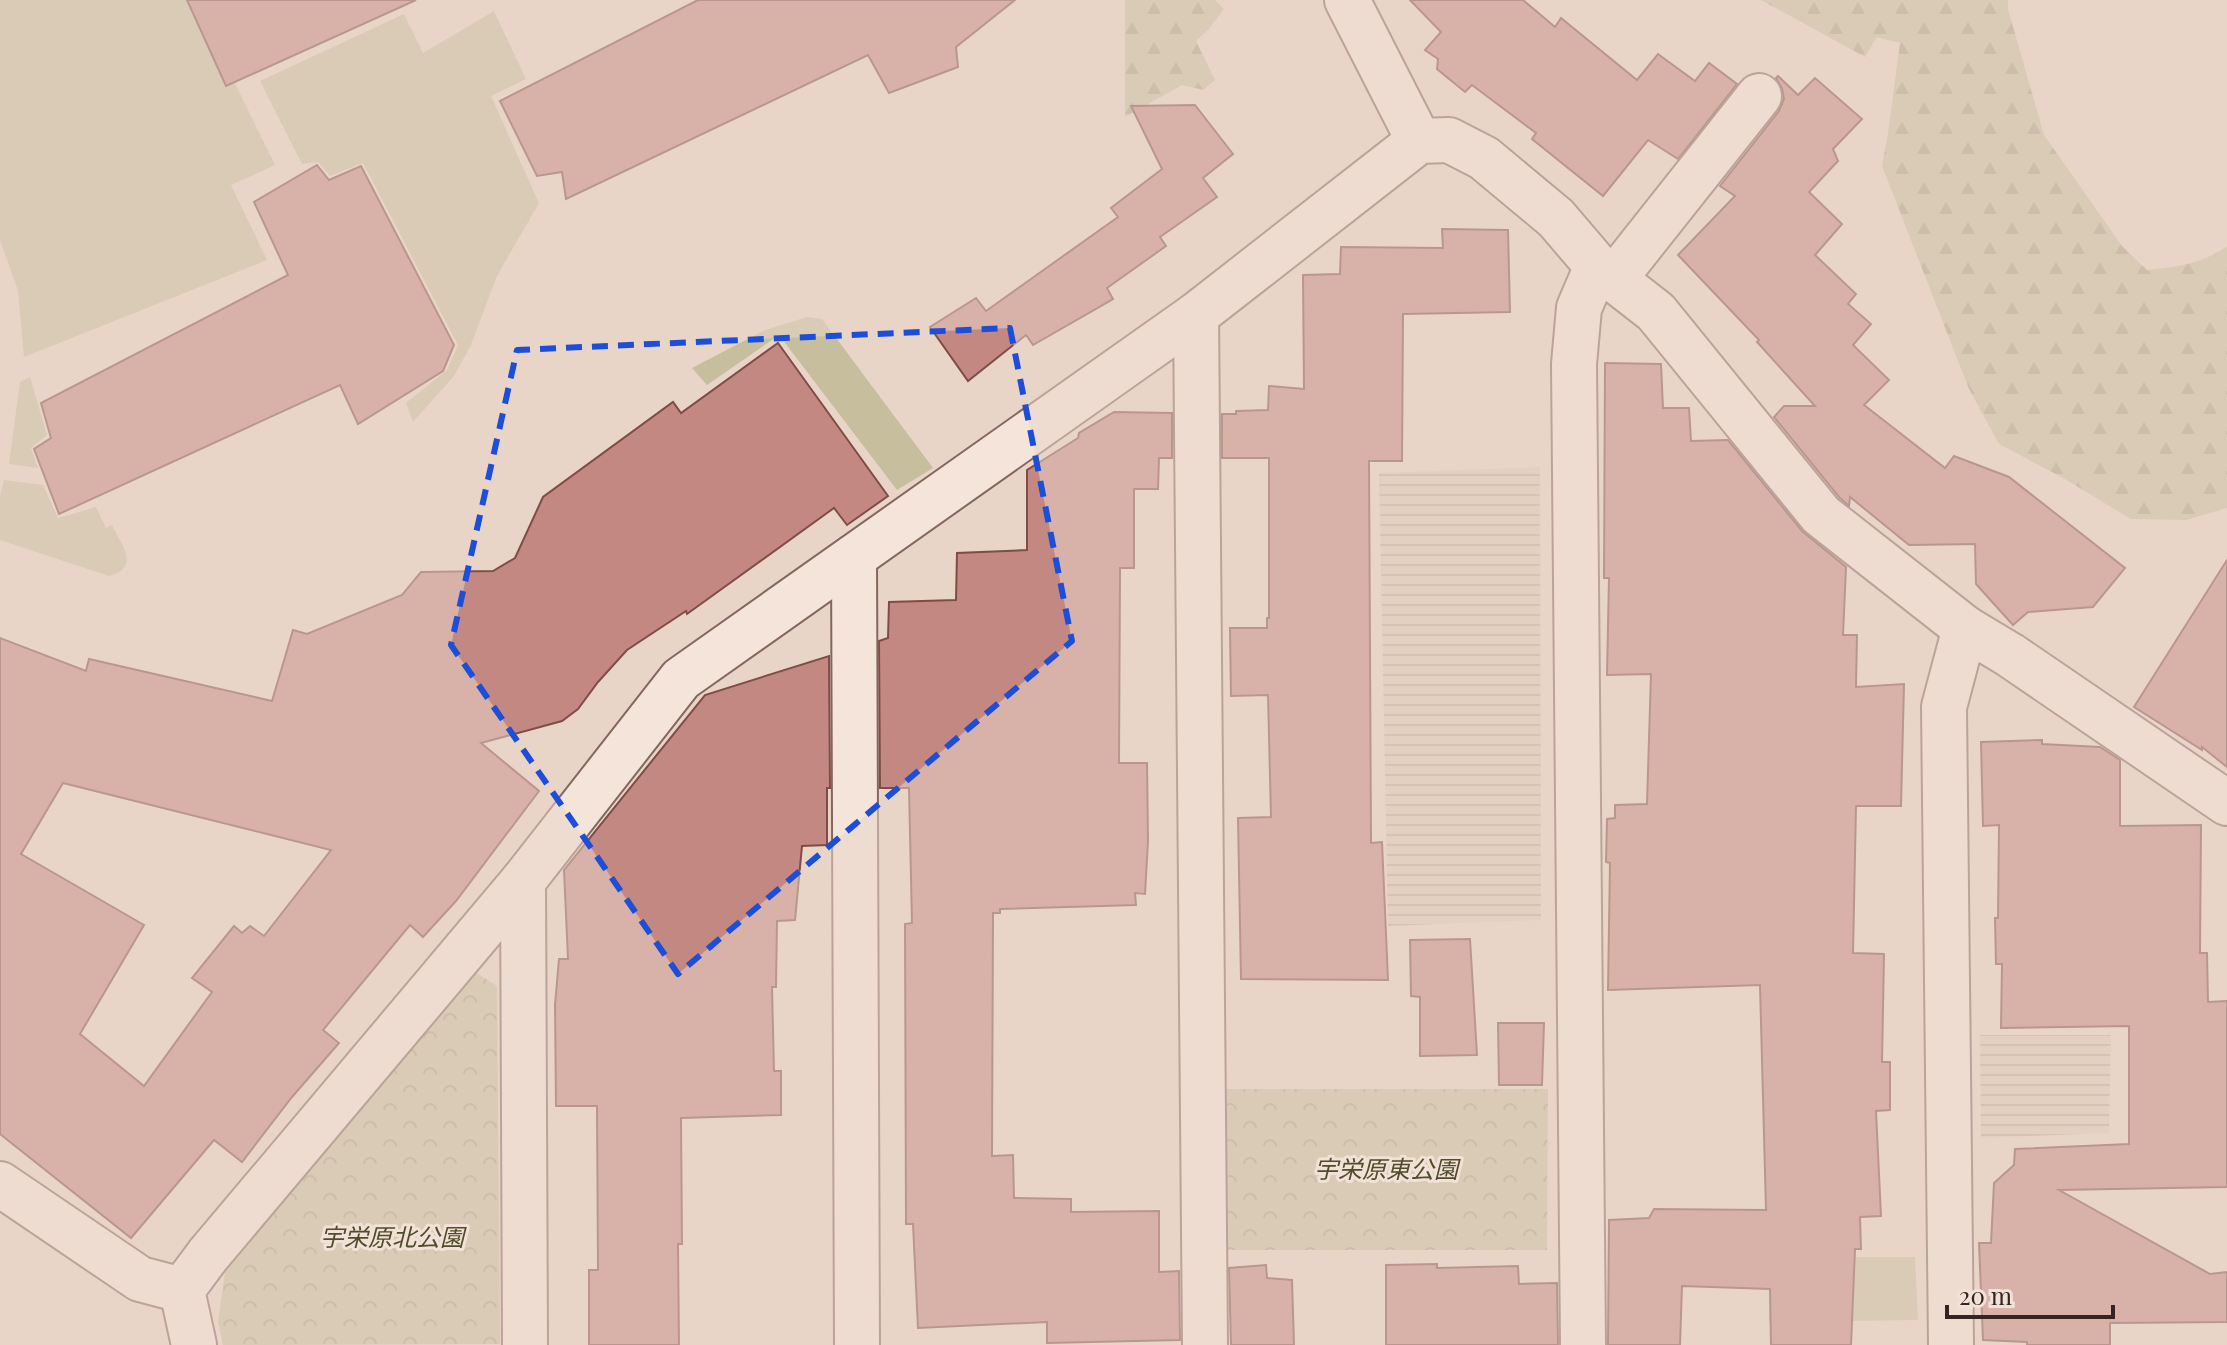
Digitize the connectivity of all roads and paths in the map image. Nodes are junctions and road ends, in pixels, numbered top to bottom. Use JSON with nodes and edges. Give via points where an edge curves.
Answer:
{"nodes":[{"id":1,"x":1347,"y":0,"type":"edge"},
{"id":2,"x":1759,"y":96,"type":"dead end"},
{"id":3,"x":1419,"y":141,"type":"junction"},
{"id":4,"x":1605,"y":273,"type":"junction"},
{"id":5,"x":1196,"y":315,"type":"junction"},
{"id":6,"x":854,"y":557,"type":"junction"},
{"id":7,"x":1965,"y":628,"type":"junction"},
{"id":8,"x":2227,"y":803,"type":"edge"},
{"id":9,"x":523,"y":881,"type":"junction"},
{"id":10,"x":0,"y":1184,"type":"edge"},
{"id":11,"x":182,"y":1290,"type":"junction"},
{"id":12,"x":194,"y":1345,"type":"edge"},
{"id":13,"x":525,"y":1345,"type":"edge"},
{"id":14,"x":857,"y":1345,"type":"edge"},
{"id":15,"x":1205,"y":1345,"type":"edge"},
{"id":16,"x":1583,"y":1345,"type":"edge"},
{"id":17,"x":1951,"y":1345,"type":"edge"}],
"edges":[{"from":1,"to":3,"type":"street"},
{"from":2,"to":4,"type":"street"},
{"from":3,"to":4,"type":"street","via":[[1449,140],[1484,158],[1556,218]]},
{"from":3,"to":5,"type":"street"},
{"from":4,"to":7,"type":"street","via":[[1656,312],[1821,515]]},
{"from":4,"to":16,"type":"street","via":[[1579,308],[1574,364]]},
{"from":5,"to":6,"type":"street"},
{"from":5,"to":15,"type":"street"},
{"from":6,"to":9,"type":"street","via":[[681,679]]},
{"from":6,"to":14,"type":"street"},
{"from":7,"to":8,"type":"street"},
{"from":7,"to":17,"type":"street","via":[[1944,707]]},
{"from":9,"to":11,"type":"street"},
{"from":9,"to":13,"type":"street"},
{"from":10,"to":11,"type":"street","via":[[140,1279]]},
{"from":11,"to":12,"type":"street"}]}
